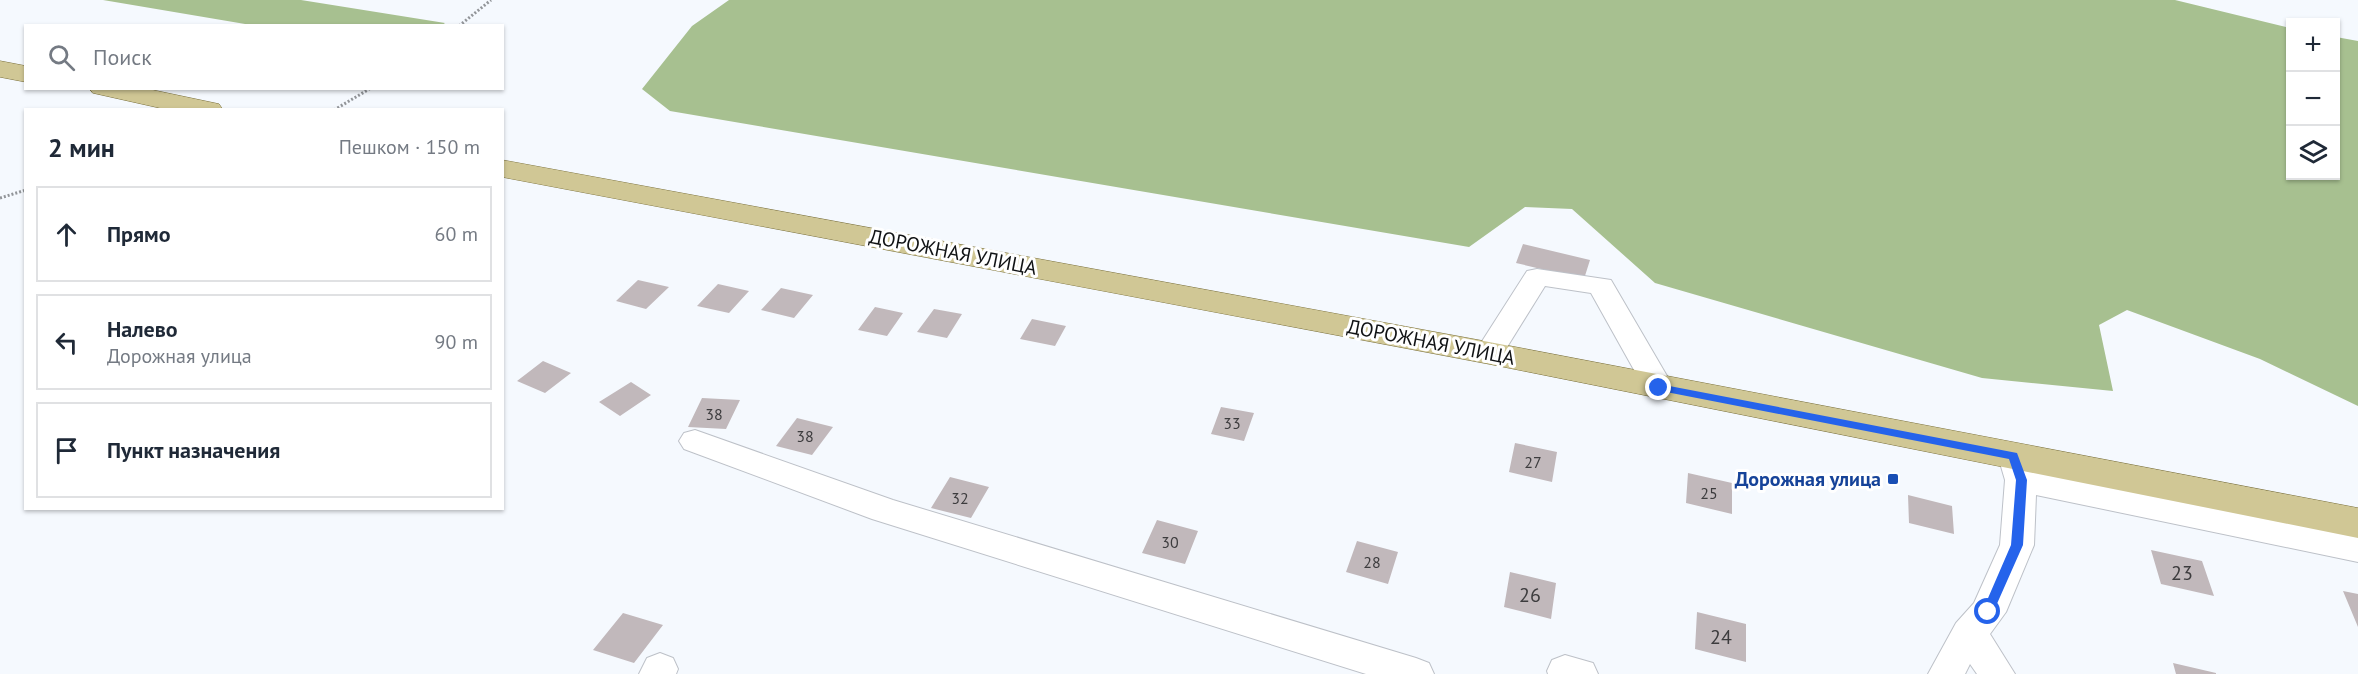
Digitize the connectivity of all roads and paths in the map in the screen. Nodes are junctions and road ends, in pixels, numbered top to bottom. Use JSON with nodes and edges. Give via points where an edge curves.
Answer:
{"nodes":[{"id":1,"x":491,"y":0,"type":"edge"},
{"id":2,"x":461,"y":24,"type":"edge"},
{"id":3,"x":0,"y":69,"type":"edge"},
{"id":4,"x":24,"y":74,"type":"edge"},
{"id":5,"x":112,"y":90,"type":"edge"},
{"id":6,"x":368,"y":90,"type":"edge"},
{"id":7,"x":200,"y":108,"type":"edge"},
{"id":8,"x":337,"y":108,"type":"edge"},
{"id":9,"x":504,"y":168,"type":"edge"},
{"id":10,"x":24,"y":191,"type":"edge"},
{"id":11,"x":0,"y":198,"type":"edge"},
{"id":12,"x":1489,"y":353,"type":"junction"},
{"id":13,"x":1659,"y":388,"type":"junction"},
{"id":14,"x":695,"y":441,"type":"dead end"},
{"id":15,"x":2017,"y":468,"type":"junction"},
{"id":16,"x":2217,"y":496,"type":"junction"},
{"id":17,"x":2358,"y":523,"type":"edge"},
{"id":18,"x":2234,"y":525,"type":"junction"},
{"id":19,"x":2358,"y":549,"type":"edge"},
{"id":20,"x":1969,"y":633,"type":"junction"},
{"id":21,"x":1416,"y":674,"type":"edge"},
{"id":22,"x":1946,"y":674,"type":"edge"},
{"id":23,"x":1996,"y":674,"type":"edge"}],
"edges":[{"from":1,"to":2,"type":"path"},
{"from":3,"to":4,"type":"main road"},
{"from":5,"to":7,"type":"main road"},
{"from":6,"to":8,"type":"path"},
{"from":9,"to":12,"type":"main road","name":"ДОРОЖНАЯ УЛИЦА"},
{"from":10,"to":11,"type":"path"},
{"from":12,"to":13,"type":"main road","name":"ДОРОЖНАЯ УЛИЦА"},
{"from":12,"to":13,"type":"street","via":[[1537,277],[1600,286]]},
{"from":13,"to":15,"type":"main road","name":"ДОРОЖНАЯ УЛИЦА"},
{"from":14,"to":21,"type":"street","via":[[884,510]]},
{"from":15,"to":16,"type":"main road","name":"ДОРОЖНАЯ УЛИЦА"},
{"from":15,"to":18,"type":"street"},
{"from":15,"to":20,"type":"street","via":[[2017,545],[1988,612]]},
{"from":16,"to":17,"type":"main road","name":"ДОРОЖНАЯ УЛИЦА"},
{"from":16,"to":18,"type":"street"},
{"from":18,"to":19,"type":"street"},
{"from":20,"to":22,"type":"street"},
{"from":20,"to":23,"type":"street"}]}
